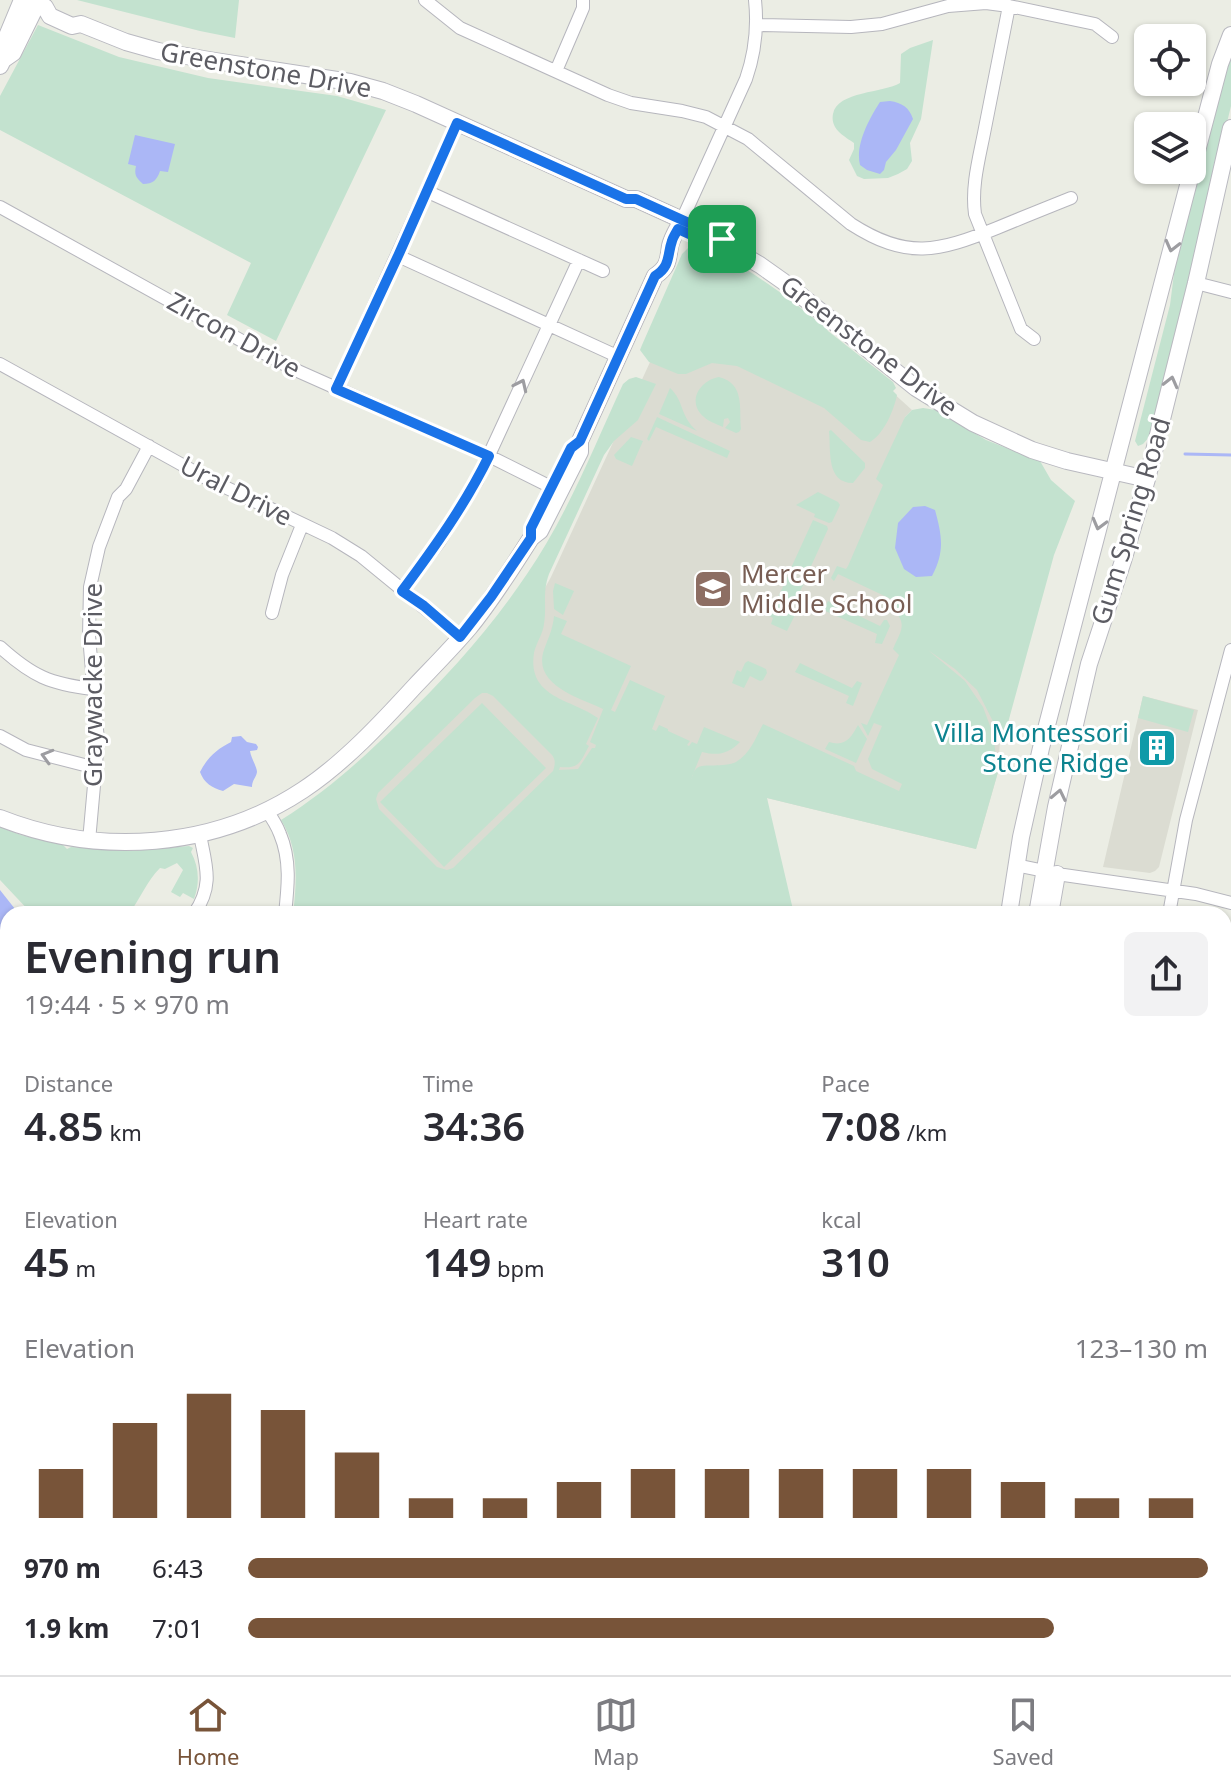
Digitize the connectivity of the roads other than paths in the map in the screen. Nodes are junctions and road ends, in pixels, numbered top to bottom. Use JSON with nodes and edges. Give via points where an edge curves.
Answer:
{"nodes":[{"id":1,"x":425,"y":0,"type":"edge"},
{"id":2,"x":583,"y":0,"type":"edge"},
{"id":3,"x":755,"y":0,"type":"edge"},
{"id":4,"x":34,"y":2,"type":"edge"},
{"id":5,"x":1009,"y":6,"type":"junction"},
{"id":6,"x":757,"y":25,"type":"junction"},
{"id":7,"x":1231,"y":35,"type":"edge"},
{"id":8,"x":1112,"y":37,"type":"dead end"},
{"id":9,"x":2,"y":63,"type":"edge"},
{"id":10,"x":556,"y":71,"type":"junction"},
{"id":11,"x":1206,"y":117,"type":"edge"},
{"id":12,"x":457,"y":123,"type":"junction"},
{"id":13,"x":724,"y":127,"type":"junction"},
{"id":14,"x":1231,"y":128,"type":"edge"},
{"id":15,"x":1188,"y":184,"type":"edge"},
{"id":16,"x":426,"y":191,"type":"junction"},
{"id":17,"x":1071,"y":198,"type":"dead end"},
{"id":18,"x":2,"y":213,"type":"edge"},
{"id":19,"x":680,"y":224,"type":"junction"},
{"id":20,"x":983,"y":234,"type":"junction"},
{"id":21,"x":398,"y":256,"type":"junction"},
{"id":22,"x":579,"y":260,"type":"junction"},
{"id":23,"x":603,"y":271,"type":"dead end"},
{"id":24,"x":1196,"y":283,"type":"junction"},
{"id":25,"x":1231,"y":292,"type":"edge"},
{"id":26,"x":549,"y":325,"type":"junction"},
{"id":27,"x":1034,"y":339,"type":"dead end"},
{"id":28,"x":619,"y":357,"type":"junction"},
{"id":29,"x":1,"y":366,"type":"edge"},
{"id":30,"x":336,"y":389,"type":"junction"},
{"id":31,"x":149,"y":446,"type":"junction"},
{"id":32,"x":489,"y":456,"type":"junction"},
{"id":33,"x":1113,"y":470,"type":"junction"},
{"id":34,"x":1147,"y":479,"type":"junction"},
{"id":35,"x":556,"y":490,"type":"junction"},
{"id":36,"x":302,"y":525,"type":"junction"},
{"id":37,"x":402,"y":591,"type":"junction"},
{"id":38,"x":272,"y":613,"type":"dead end"},
{"id":39,"x":460,"y":637,"type":"junction"},
{"id":40,"x":0,"y":647,"type":"edge"},
{"id":41,"x":1231,"y":650,"type":"edge"},
{"id":42,"x":1226,"y":688,"type":"edge"},
{"id":43,"x":93,"y":689,"type":"junction"},
{"id":44,"x":0,"y":736,"type":"edge"},
{"id":45,"x":96,"y":768,"type":"junction"},
{"id":46,"x":267,"y":811,"type":"junction"},
{"id":47,"x":0,"y":818,"type":"edge"},
{"id":48,"x":200,"y":835,"type":"junction"},
{"id":49,"x":89,"y":841,"type":"junction"},
{"id":50,"x":1016,"y":865,"type":"junction"},
{"id":51,"x":1050,"y":872,"type":"junction"},
{"id":52,"x":1173,"y":891,"type":"junction"},
{"id":53,"x":1231,"y":903,"type":"edge"},
{"id":54,"x":199,"y":906,"type":"edge"},
{"id":55,"x":286,"y":906,"type":"edge"},
{"id":56,"x":1010,"y":906,"type":"edge"},
{"id":57,"x":1039,"y":906,"type":"edge"},
{"id":58,"x":1050,"y":906,"type":"edge"},
{"id":59,"x":1170,"y":906,"type":"edge"}],
"edges":[{"from":1,"to":10,"type":"street","via":[[460,28]]},
{"from":2,"to":10,"type":"street"},
{"from":3,"to":6,"type":"street"},
{"from":4,"to":9,"type":"street","via":[[13,53]]},
{"from":4,"to":12,"type":"street","name":"Greenstone Drive","via":[[126,42],[366,86]]},
{"from":5,"to":6,"type":"street","via":[[948,6],[851,27]]},
{"from":5,"to":8,"type":"street","via":[[1095,24]]},
{"from":5,"to":20,"type":"street","via":[[974,194]]},
{"from":6,"to":13,"type":"street","via":[[752,62]]},
{"from":7,"to":11,"type":"street","name":"Gum Spring Road"},
{"from":10,"to":13,"type":"street","via":[[631,103],[694,113]]},
{"from":12,"to":16,"type":"street"},
{"from":12,"to":19,"type":"street","name":"Greenstone Drive","via":[[626,199],[632,208]]},
{"from":13,"to":19,"type":"street"},
{"from":13,"to":20,"type":"street","via":[[760,147],[851,224],[884,242],[935,248]]},
{"from":14,"to":24,"type":"street","name":"Gum Spring Road"},
{"from":15,"to":33,"type":"street","name":"Gum Spring Road","one_way":true},
{"from":16,"to":21,"type":"street"},
{"from":16,"to":22,"type":"street"},
{"from":17,"to":20,"type":"street"},
{"from":18,"to":30,"type":"street","name":"Zircon Drive"},
{"from":19,"to":28,"type":"street","via":[[661,251]]},
{"from":19,"to":33,"type":"street","name":"Greenstone Drive","via":[[726,240],[916,388],[973,423],[1032,450]]},
{"from":20,"to":27,"type":"street","via":[[1021,329]]},
{"from":21,"to":26,"type":"street"},
{"from":21,"to":30,"type":"street"},
{"from":22,"to":23,"type":"street"},
{"from":22,"to":26,"type":"street"},
{"from":24,"to":25,"type":"street"},
{"from":34,"to":24,"type":"street","name":"Gum Spring Road","one_way":true},
{"from":26,"to":28,"type":"street"},
{"from":32,"to":26,"type":"street","one_way":true},
{"from":28,"to":35,"type":"street","via":[[580,441],[571,448]]},
{"from":29,"to":31,"type":"street","name":"Ural Drive"},
{"from":30,"to":32,"type":"street","name":"Zircon Drive"},
{"from":31,"to":36,"type":"street","name":"Ural Drive"},
{"from":31,"to":43,"type":"street","name":"Graywacke Drive","via":[[118,497],[99,547],[90,587]]},
{"from":32,"to":35,"type":"street","name":"Zircon Drive"},
{"from":32,"to":37,"type":"street","via":[[439,542]]},
{"from":33,"to":34,"type":"street","name":"Greenstone Drive"},
{"from":33,"to":50,"type":"street","name":"Gum Spring Road","one_way":true},
{"from":51,"to":34,"type":"street","name":"Gum Spring Road","one_way":true,"via":[[1089,664]]},
{"from":35,"to":39,"type":"street","via":[[531,528],[531,538]]},
{"from":36,"to":37,"type":"street","name":"Ural Drive","via":[[361,556]]},
{"from":36,"to":38,"type":"street"},
{"from":37,"to":39,"type":"street","name":"Ural Drive"},
{"from":39,"to":46,"type":"street","via":[[335,766]]},
{"from":40,"to":43,"type":"street","via":[[56,683]]},
{"from":41,"to":42,"type":"street"},
{"from":42,"to":52,"type":"street","via":[[1186,820]]},
{"from":43,"to":45,"type":"street","name":"Graywacke Drive"},
{"from":45,"to":44,"type":"street","one_way":true,"via":[[26,750]]},
{"from":45,"to":49,"type":"street","name":"Graywacke Drive"},
{"from":46,"to":48,"type":"street"},
{"from":46,"to":55,"type":"street","via":[[286,855]]},
{"from":47,"to":49,"type":"street"},
{"from":48,"to":49,"type":"street","via":[[129,843]]},
{"from":48,"to":54,"type":"street","via":[[208,875]]},
{"from":50,"to":51,"type":"street"},
{"from":50,"to":56,"type":"street","name":"Gum Spring Road"},
{"from":51,"to":52,"type":"street"},
{"from":51,"to":57,"type":"street","name":"Gum Spring Road"},
{"from":51,"to":58,"type":"street"},
{"from":52,"to":53,"type":"street"},
{"from":52,"to":59,"type":"street"}]}
